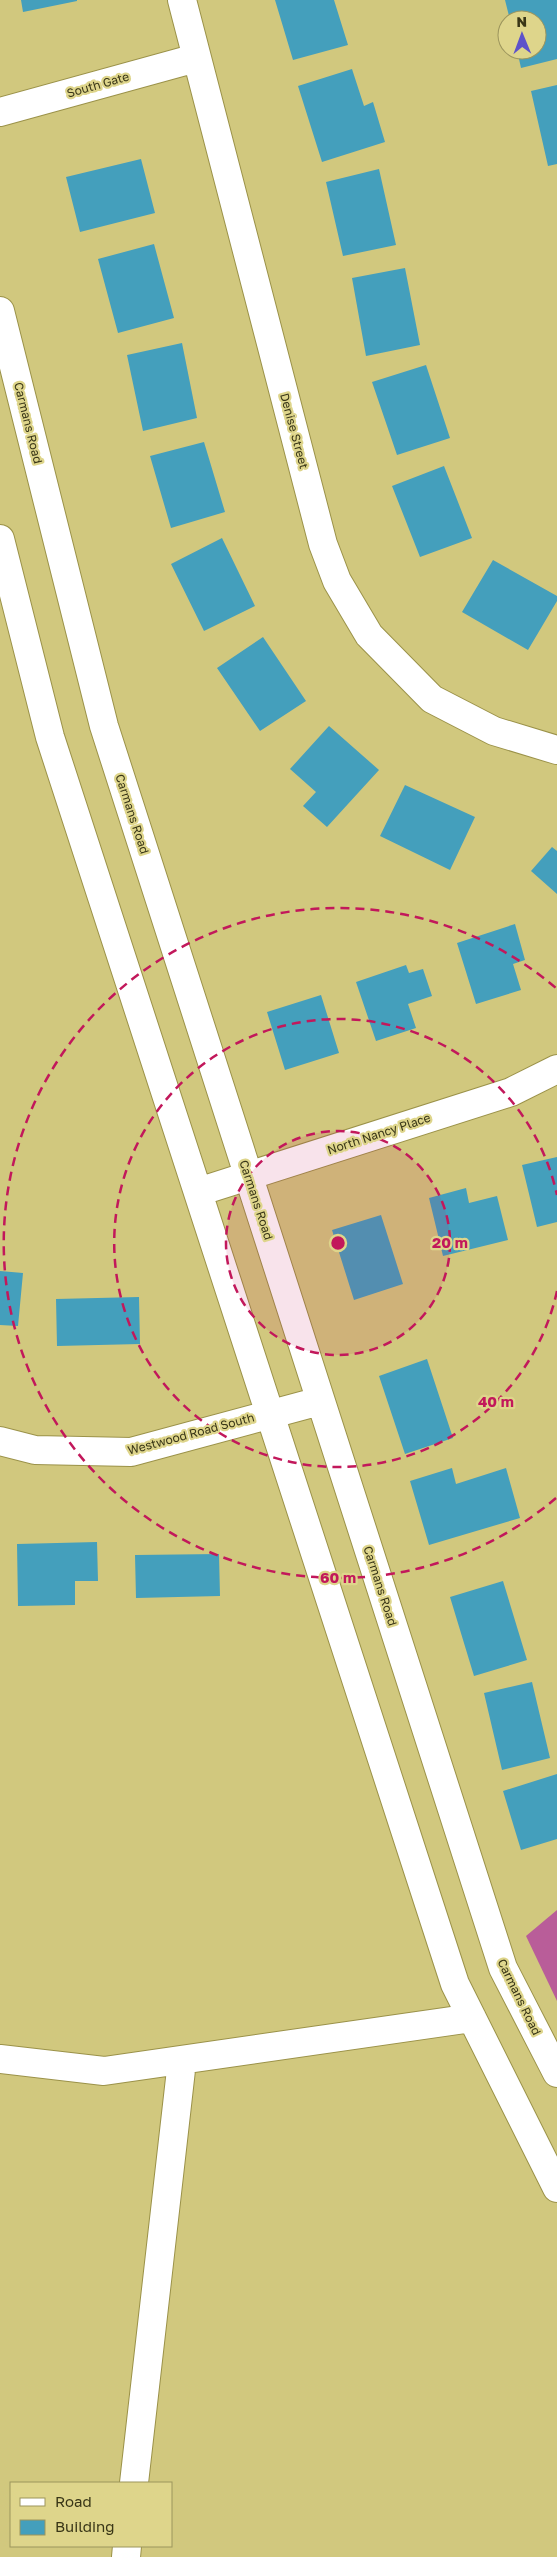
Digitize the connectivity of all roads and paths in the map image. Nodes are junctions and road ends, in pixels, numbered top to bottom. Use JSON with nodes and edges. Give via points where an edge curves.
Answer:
{"nodes":[{"id":1,"x":182,"y":0,"type":"edge"},
{"id":2,"x":196,"y":58,"type":"junction"},
{"id":3,"x":0,"y":112,"type":"edge"},
{"id":4,"x":0,"y":311,"type":"edge"},
{"id":5,"x":0,"y":539,"type":"edge"},
{"id":6,"x":557,"y":750,"type":"edge"},
{"id":7,"x":557,"y":1069,"type":"edge"},
{"id":8,"x":248,"y":1176,"type":"junction"},
{"id":9,"x":198,"y":1192,"type":"junction"},
{"id":10,"x":320,"y":1401,"type":"junction"},
{"id":11,"x":270,"y":1413,"type":"junction"},
{"id":12,"x":0,"y":1441,"type":"edge"},
{"id":13,"x":472,"y":2018,"type":"junction"},
{"id":14,"x":0,"y":2059,"type":"edge"},
{"id":15,"x":182,"y":2061,"type":"junction"},
{"id":16,"x":557,"y":2074,"type":"edge"},
{"id":17,"x":557,"y":2188,"type":"edge"},
{"id":18,"x":134,"y":2482,"type":"edge"}],
"edges":[{"from":1,"to":2,"type":"street","name":"Denise Street"},
{"from":2,"to":3,"type":"street","name":"South Gate"},
{"from":2,"to":6,"type":"street","name":"Denise Street","via":[[323,544],[337,581],[369,635],[432,699],[494,731]]},
{"from":4,"to":8,"type":"street","name":"Carmans Road","via":[[104,726]]},
{"from":5,"to":9,"type":"street","via":[[50,737]]},
{"from":7,"to":8,"type":"street","name":"North Nancy Place","via":[[512,1092]]},
{"from":8,"to":9,"type":"street","name":"North Nancy Place"},
{"from":8,"to":10,"type":"street","name":"Carmans Road"},
{"from":9,"to":11,"type":"street"},
{"from":10,"to":11,"type":"street","name":"Westwood Road South"},
{"from":10,"to":16,"type":"street","name":"Carmans Road","via":[[503,1968]]},
{"from":11,"to":12,"type":"street","name":"Westwood Road South","via":[[131,1452],[35,1450]]},
{"from":11,"to":13,"type":"street","via":[[455,1984]]},
{"from":13,"to":15,"type":"street"},
{"from":13,"to":17,"type":"street"},
{"from":14,"to":15,"type":"street","via":[[104,2071]]},
{"from":15,"to":18,"type":"street"}]}
